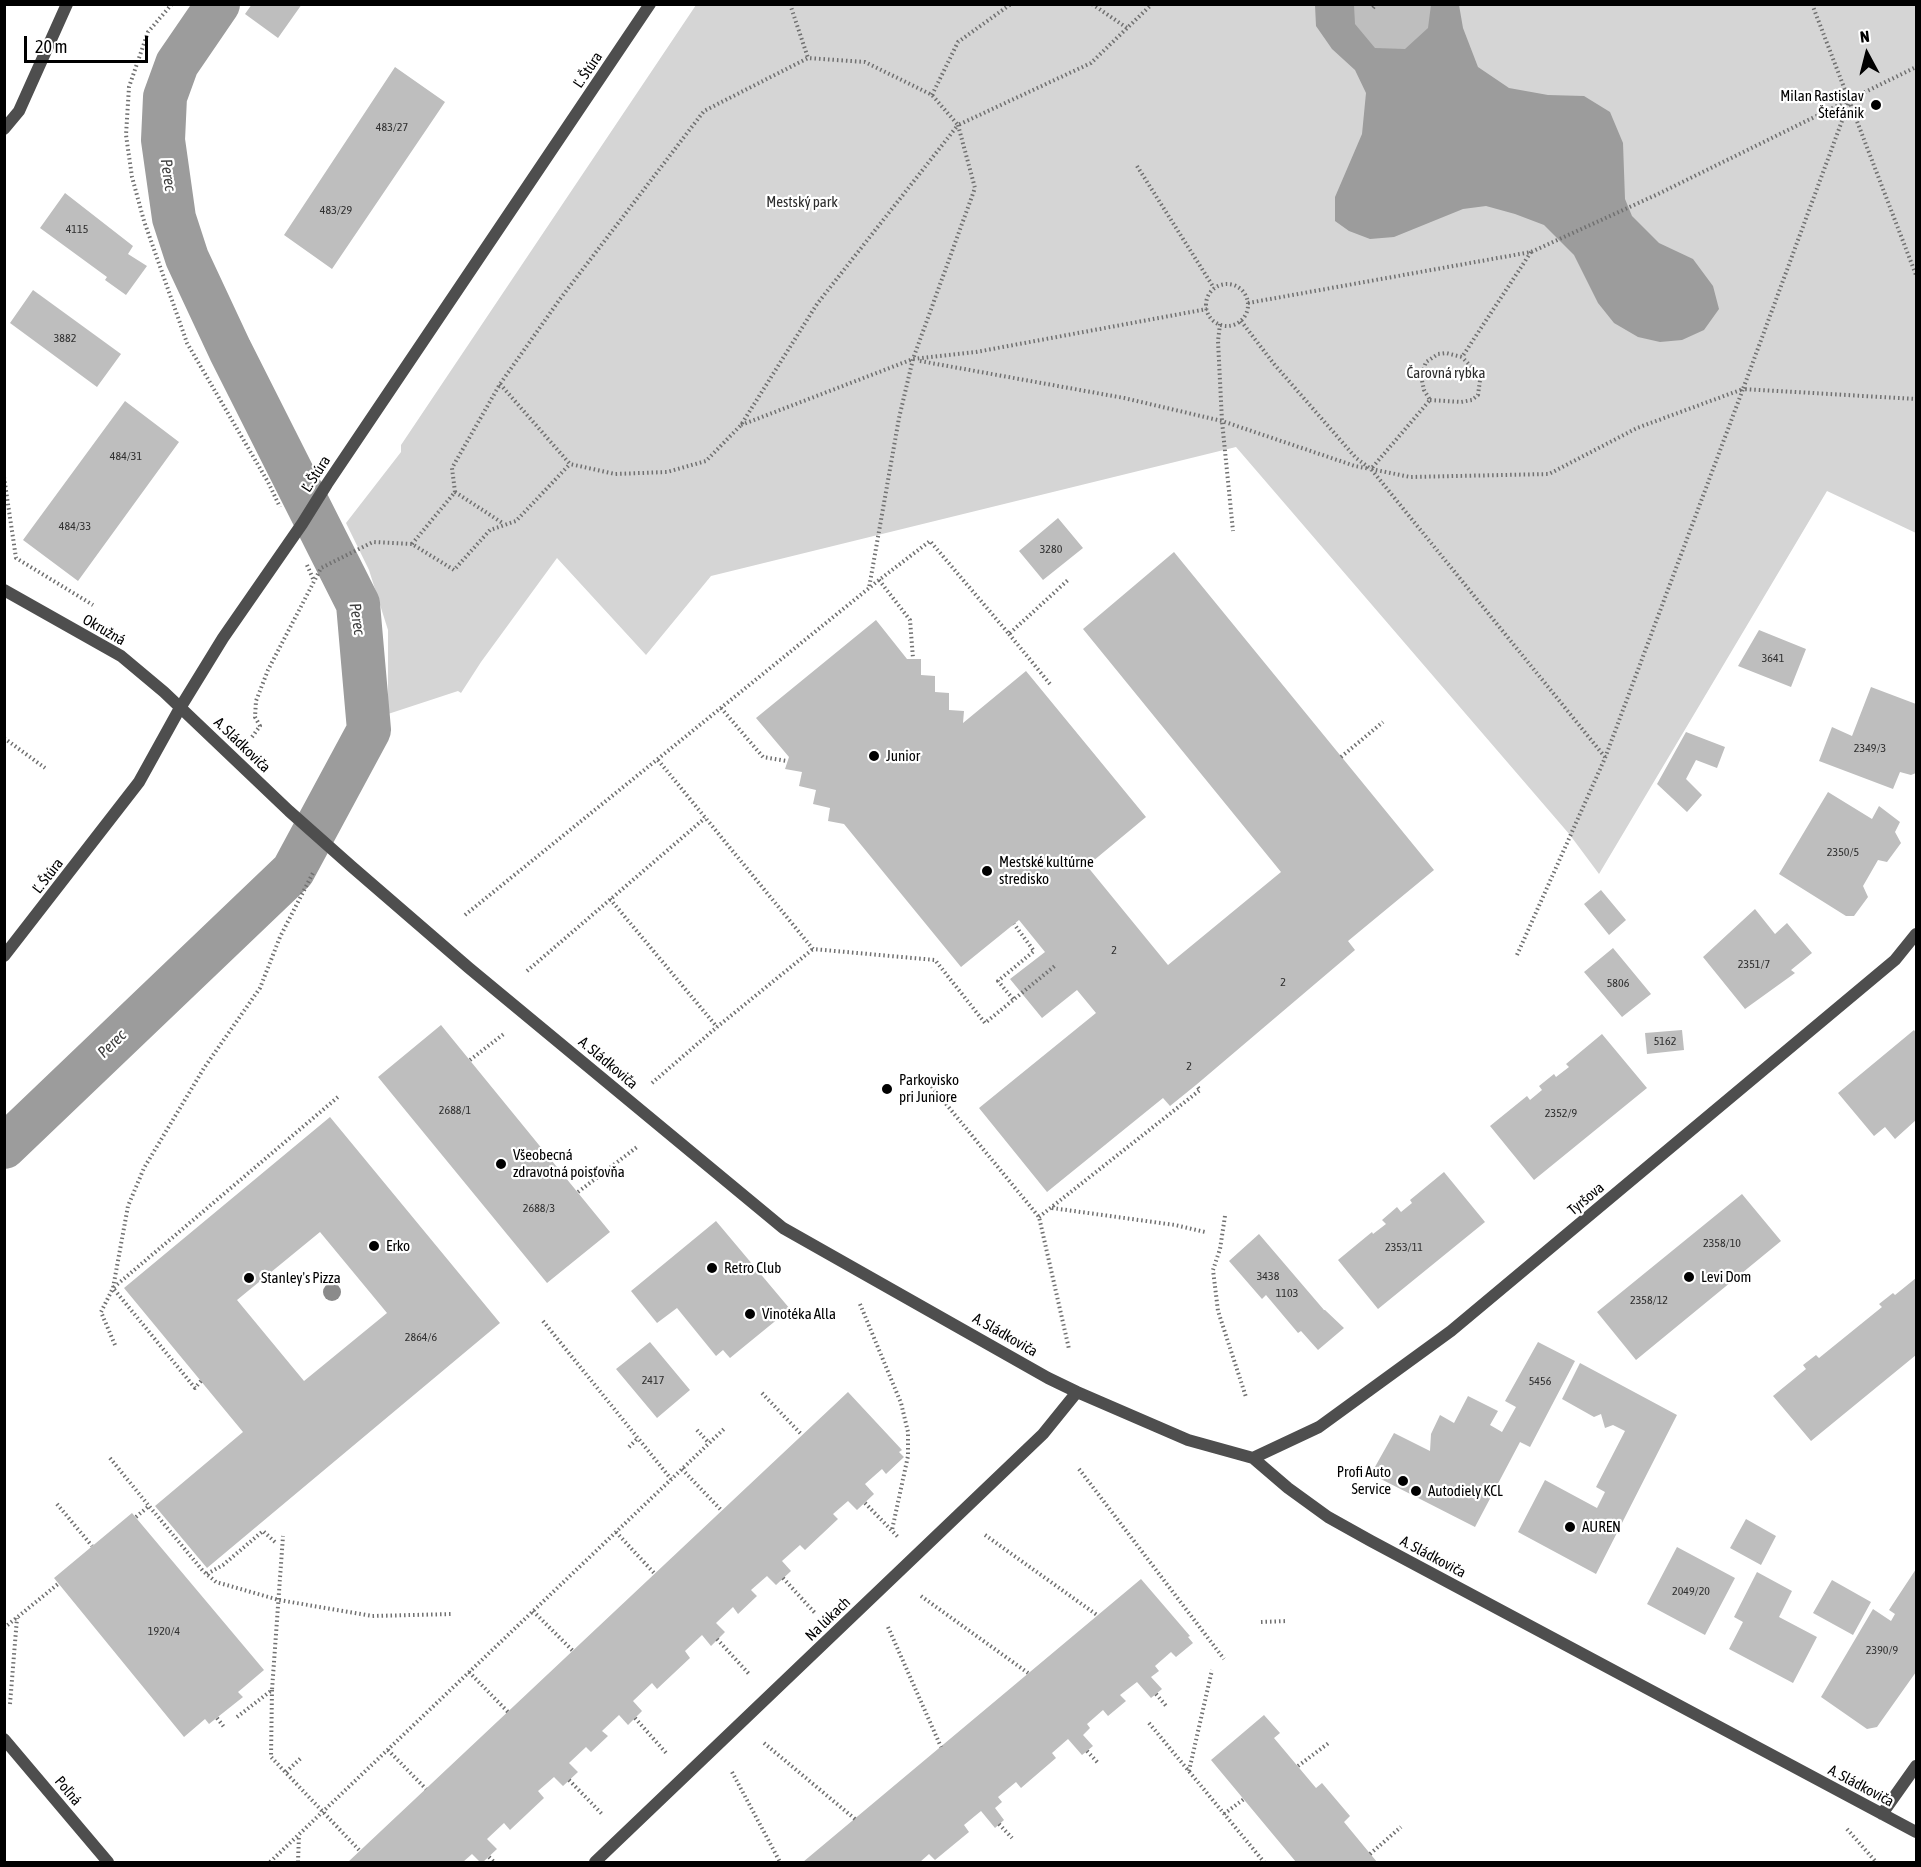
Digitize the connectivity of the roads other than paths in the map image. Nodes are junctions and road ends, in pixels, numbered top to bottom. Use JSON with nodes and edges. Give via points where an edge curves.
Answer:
{"nodes":[{"id":1,"x":67,"y":4,"type":"edge"},
{"id":2,"x":650,"y":4,"type":"edge"},
{"id":3,"x":4,"y":129,"type":"edge"},
{"id":4,"x":4,"y":590,"type":"edge"},
{"id":5,"x":180,"y":708,"type":"junction"},
{"id":6,"x":1917,"y":934,"type":"edge"},
{"id":7,"x":4,"y":956,"type":"edge"},
{"id":8,"x":1077,"y":1392,"type":"junction"},
{"id":9,"x":1253,"y":1458,"type":"junction"},
{"id":10,"x":4,"y":1739,"type":"edge"},
{"id":11,"x":1917,"y":1766,"type":"edge"},
{"id":12,"x":1881,"y":1814,"type":"junction"},
{"id":13,"x":1917,"y":1832,"type":"edge"},
{"id":14,"x":108,"y":1863,"type":"edge"},
{"id":15,"x":596,"y":1863,"type":"edge"}],
"edges":[{"from":1,"to":3,"type":"street","via":[[19,111]]},
{"from":2,"to":5,"type":"street","name":"Ľ. Štúra"},
{"from":4,"to":5,"type":"street","name":"Okružná","via":[[121,656]]},
{"from":5,"to":7,"type":"street","name":"Ľ. Štúra","via":[[139,783]]},
{"from":5,"to":8,"type":"street","name":"A. Sládkoviča","via":[[289,812],[469,968],[783,1228]]},
{"from":6,"to":9,"type":"street","name":"Tyršova","via":[[1895,960],[1451,1331],[1319,1427]]},
{"from":8,"to":9,"type":"street","name":"A. Sládkoviča","via":[[1188,1440]]},
{"from":8,"to":15,"type":"street","name":"Na lúkach","via":[[1043,1434]]},
{"from":9,"to":12,"type":"street","name":"A. Sládkoviča","via":[[1328,1517]]},
{"from":10,"to":14,"type":"street","name":"Poľná"},
{"from":11,"to":12,"type":"street"},
{"from":12,"to":13,"type":"street","name":"A. Sládkoviča"}]}
